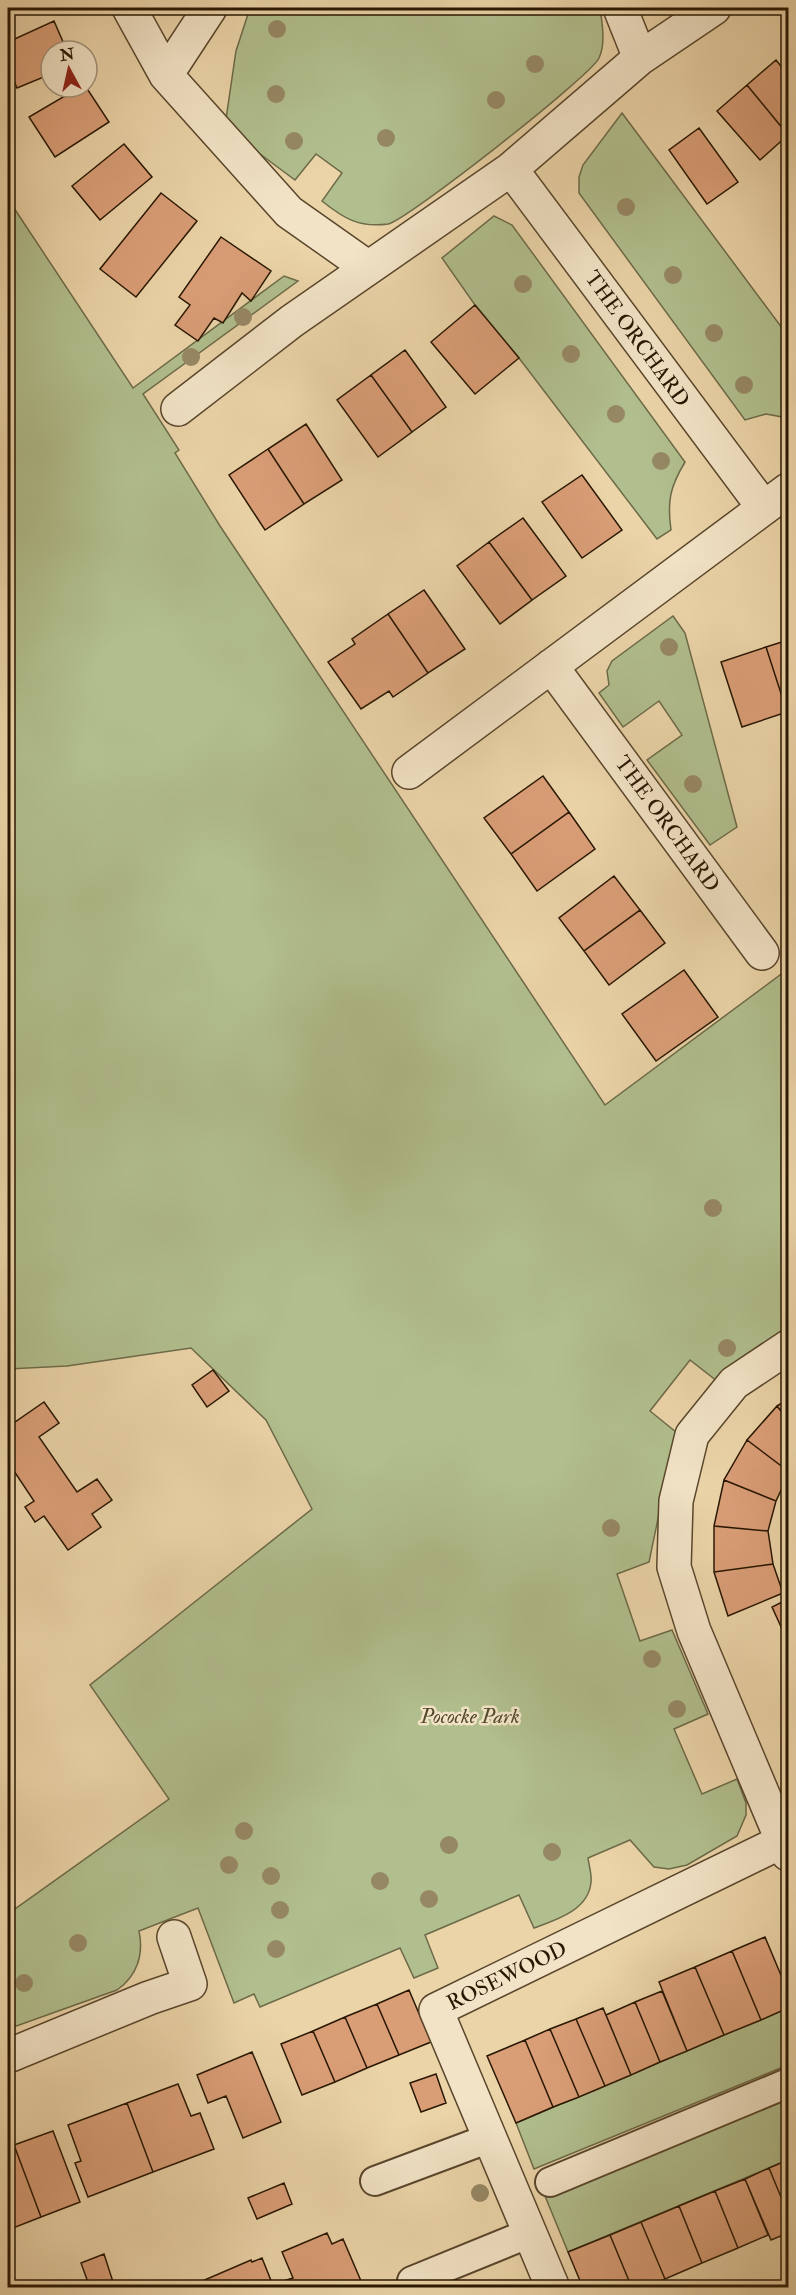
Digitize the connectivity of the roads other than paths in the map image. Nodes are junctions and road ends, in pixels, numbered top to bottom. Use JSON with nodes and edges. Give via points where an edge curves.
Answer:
{"nodes":[{"id":1,"x":129,"y":8,"type":"edge"},
{"id":2,"x":210,"y":8,"type":"edge"},
{"id":3,"x":620,"y":8,"type":"edge"},
{"id":4,"x":714,"y":8,"type":"edge"},
{"id":5,"x":640,"y":58,"type":"junction"},
{"id":6,"x":166,"y":75,"type":"junction"},
{"id":7,"x":511,"y":169,"type":"junction"},
{"id":8,"x":367,"y":267,"type":"junction"},
{"id":9,"x":178,"y":409,"type":"dead end"},
{"id":10,"x":776,"y":499,"type":"edge"},
{"id":11,"x":551,"y":666,"type":"junction"},
{"id":12,"x":409,"y":772,"type":"dead end"},
{"id":13,"x":762,"y":953,"type":"dead end"},
{"id":14,"x":789,"y":1347,"type":"edge"},
{"id":15,"x":786,"y":1847,"type":"edge"},
{"id":16,"x":174,"y":1936,"type":"dead end"},
{"id":17,"x":8,"y":2056,"type":"edge"},
{"id":18,"x":789,"y":2083,"type":"edge"},
{"id":19,"x":490,"y":2138,"type":"junction"},
{"id":20,"x":375,"y":2181,"type":"dead end"},
{"id":21,"x":550,"y":2182,"type":"dead end"},
{"id":22,"x":530,"y":2233,"type":"junction"},
{"id":23,"x":412,"y":2281,"type":"dead end"},
{"id":24,"x":553,"y":2288,"type":"edge"}],
"edges":[{"from":1,"to":6,"type":"street"},
{"from":2,"to":6,"type":"street"},
{"from":3,"to":5,"type":"street"},
{"from":4,"to":5,"type":"street"},
{"from":5,"to":7,"type":"street"},
{"from":6,"to":8,"type":"street","via":[[289,212]]},
{"from":7,"to":8,"type":"street"},
{"from":7,"to":10,"type":"street","name":"THE ORCHARD"},
{"from":8,"to":9,"type":"street"},
{"from":10,"to":11,"type":"street","name":"THE ORCHARD"},
{"from":11,"to":12,"type":"street","name":"THE ORCHARD"},
{"from":11,"to":13,"type":"street","name":"THE ORCHARD"},
{"from":14,"to":15,"type":"street","name":"ROSEWOOD","via":[[734,1383],[692,1435],[676,1500],[674,1567],[694,1631]]},
{"from":15,"to":19,"type":"street","name":"ROSEWOOD","via":[[436,2010]]},
{"from":16,"to":17,"type":"street","via":[[190,1984]]},
{"from":18,"to":21,"type":"lane"},
{"from":19,"to":20,"type":"lane"},
{"from":19,"to":22,"type":"street","name":"ROSEWOOD"},
{"from":22,"to":23,"type":"lane"},
{"from":22,"to":24,"type":"street","name":"ROSEWOOD"}]}
